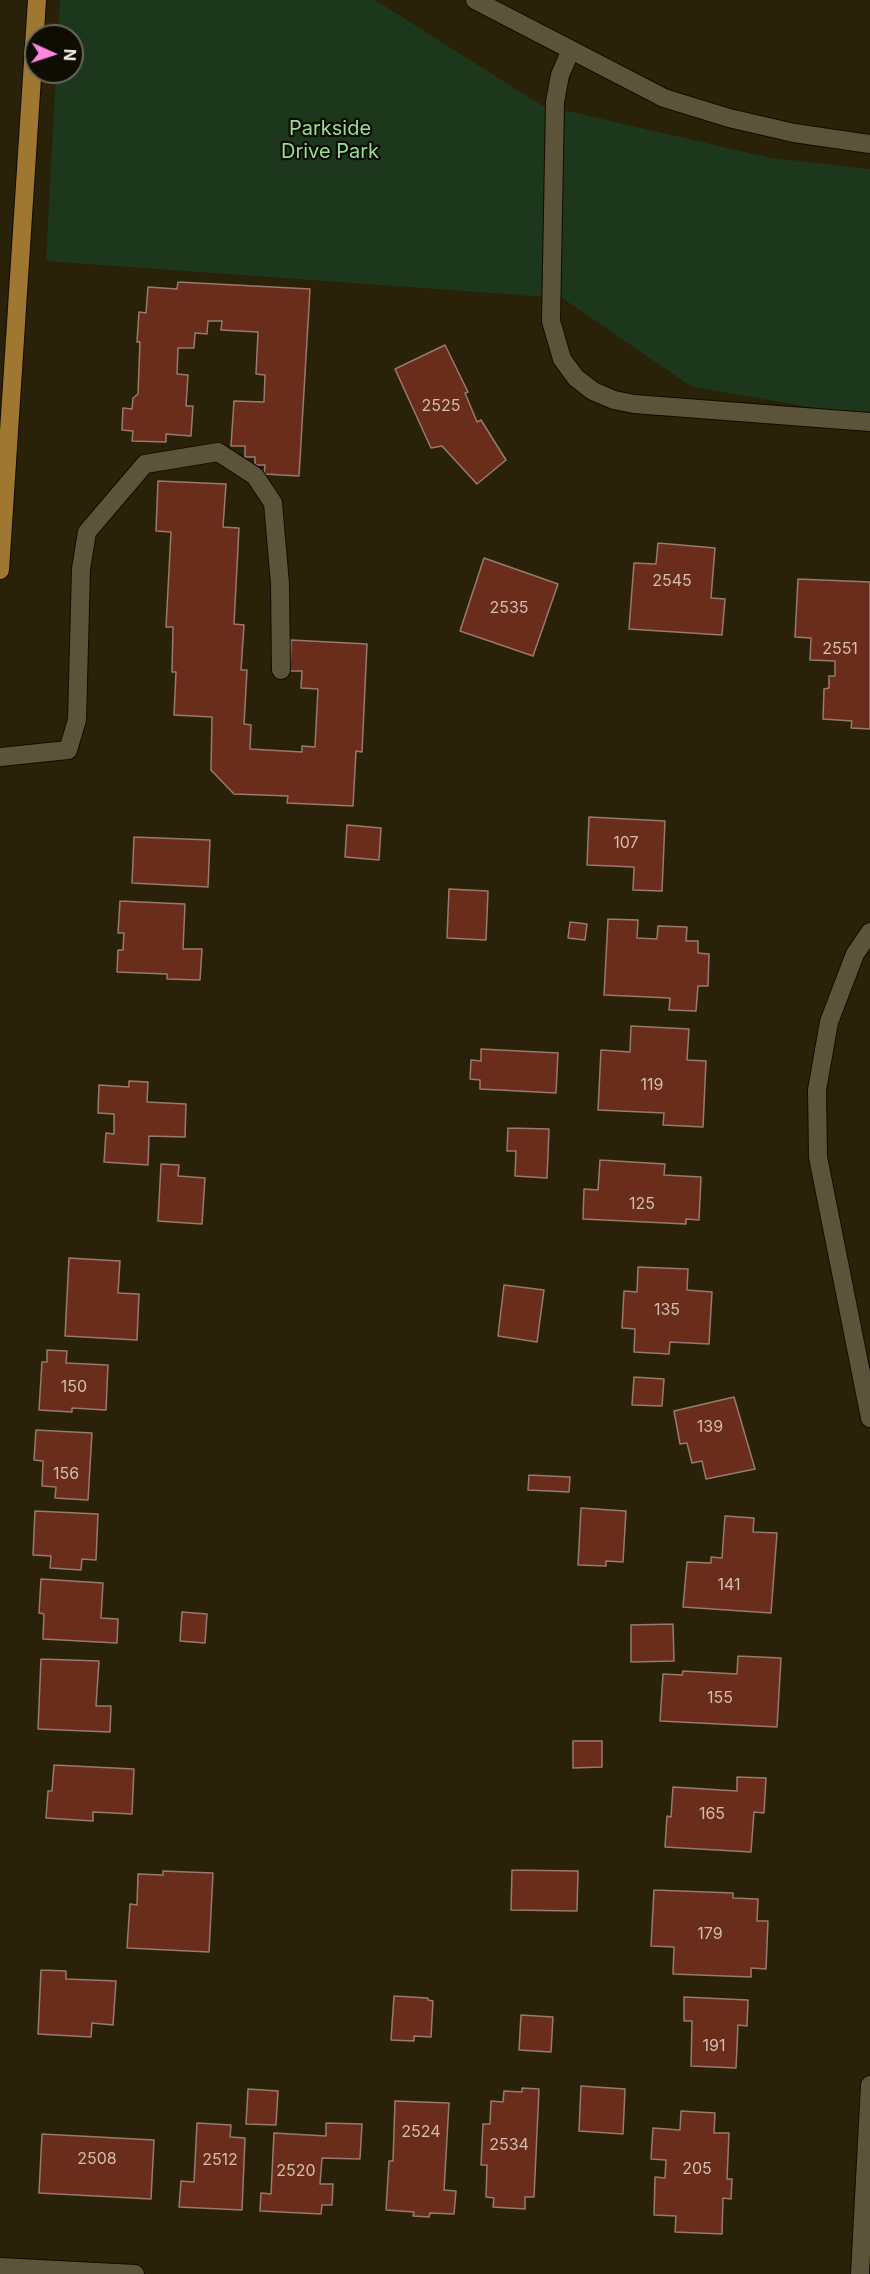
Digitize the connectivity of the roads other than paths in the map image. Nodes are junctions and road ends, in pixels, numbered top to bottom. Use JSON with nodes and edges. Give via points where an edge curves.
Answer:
{"nodes":[{"id":1,"x":37,"y":0,"type":"edge"},
{"id":2,"x":475,"y":0,"type":"edge"},
{"id":3,"x":571,"y":50,"type":"junction"},
{"id":4,"x":870,"y":144,"type":"edge"},
{"id":5,"x":870,"y":422,"type":"edge"},
{"id":6,"x":0,"y":570,"type":"edge"},
{"id":7,"x":282,"y":670,"type":"dead end"},
{"id":8,"x":0,"y":757,"type":"edge"},
{"id":9,"x":870,"y":932,"type":"edge"},
{"id":10,"x":870,"y":1418,"type":"edge"},
{"id":11,"x":870,"y":2085,"type":"edge"},
{"id":12,"x":0,"y":2267,"type":"edge"},
{"id":13,"x":135,"y":2274,"type":"edge"},
{"id":14,"x":860,"y":2274,"type":"edge"}],
"edges":[{"from":1,"to":6,"type":"main road"},
{"from":2,"to":3,"type":"street"},
{"from":3,"to":4,"type":"street","via":[[664,98],[794,133]]},
{"from":3,"to":5,"type":"street","via":[[560,75],[555,102],[551,321],[562,359],[576,378],[593,391],[634,404]]},
{"from":7,"to":8,"type":"street","via":[[273,503],[255,476],[218,452],[145,464],[87,532],[81,569],[77,720],[68,750]]},
{"from":9,"to":10,"type":"street","via":[[855,954],[829,1022],[817,1089],[818,1157]]},
{"from":11,"to":14,"type":"street"},
{"from":12,"to":13,"type":"street"}]}
